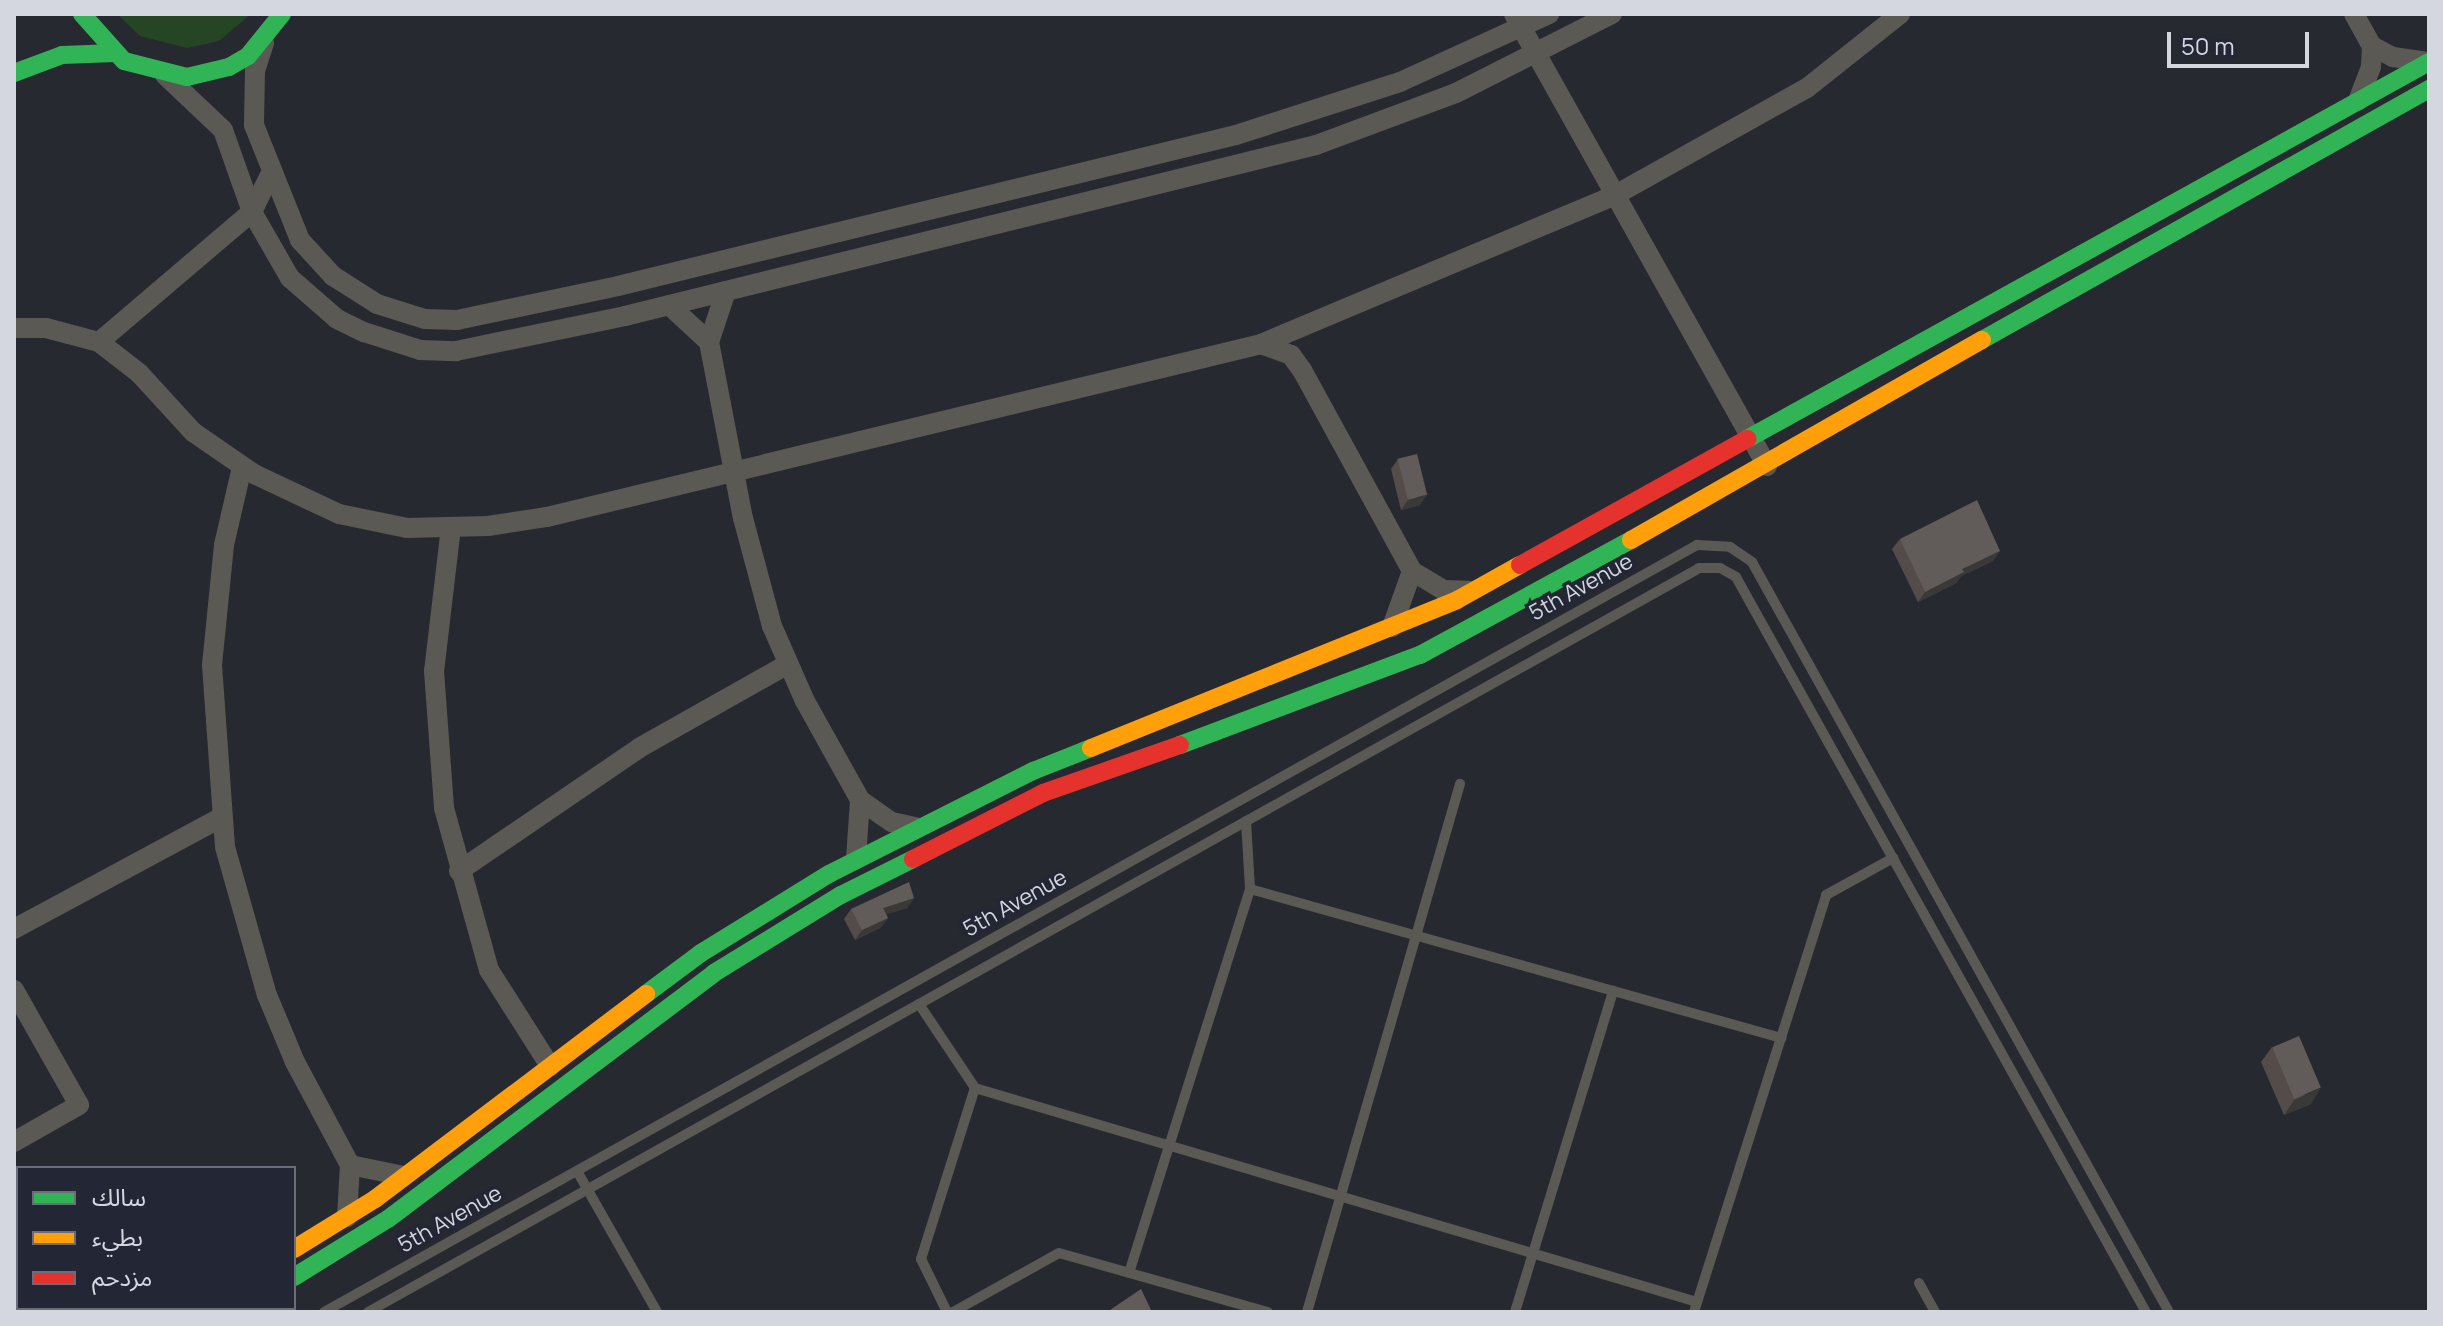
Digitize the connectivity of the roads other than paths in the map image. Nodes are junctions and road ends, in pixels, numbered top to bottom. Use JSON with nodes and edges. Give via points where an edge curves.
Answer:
{"nodes":[{"id":1,"x":82,"y":14,"type":"edge"},
{"id":2,"x":282,"y":14,"type":"edge"},
{"id":3,"x":1549,"y":14,"type":"edge"},
{"id":4,"x":1612,"y":14,"type":"edge"},
{"id":5,"x":1900,"y":14,"type":"edge"},
{"id":6,"x":2354,"y":14,"type":"edge"},
{"id":7,"x":1518,"y":21,"type":"edge"},
{"id":8,"x":264,"y":41,"type":"junction"},
{"id":9,"x":2372,"y":46,"type":"junction"},
{"id":10,"x":115,"y":53,"type":"junction"},
{"id":11,"x":1537,"y":54,"type":"junction"},
{"id":12,"x":2428,"y":62,"type":"edge"},
{"id":13,"x":14,"y":73,"type":"edge"},
{"id":14,"x":165,"y":75,"type":"junction"},
{"id":15,"x":2429,"y":89,"type":"edge"},
{"id":16,"x":2358,"y":101,"type":"junction"},
{"id":17,"x":270,"y":175,"type":"junction"},
{"id":18,"x":1617,"y":194,"type":"junction"},
{"id":19,"x":252,"y":212,"type":"junction"},
{"id":20,"x":726,"y":291,"type":"junction"},
{"id":21,"x":669,"y":305,"type":"junction"},
{"id":22,"x":14,"y":328,"type":"edge"},
{"id":23,"x":99,"y":342,"type":"junction"},
{"id":24,"x":709,"y":342,"type":"junction"},
{"id":25,"x":1261,"y":344,"type":"junction"},
{"id":26,"x":1751,"y":438,"type":"junction"},
{"id":27,"x":1767,"y":466,"type":"junction"},
{"id":28,"x":242,"y":467,"type":"junction"},
{"id":29,"x":734,"y":472,"type":"junction"},
{"id":30,"x":451,"y":527,"type":"junction"},
{"id":31,"x":1412,"y":571,"type":"junction"},
{"id":32,"x":1474,"y":591,"type":"junction"},
{"id":33,"x":1391,"y":629,"type":"junction"},
{"id":34,"x":788,"y":664,"type":"junction"},
{"id":35,"x":1460,"y":784,"type":"dead end"},
{"id":36,"x":860,"y":800,"type":"junction"},
{"id":37,"x":222,"y":817,"type":"junction"},
{"id":38,"x":1246,"y":821,"type":"junction"},
{"id":39,"x":916,"y":827,"type":"junction"},
{"id":40,"x":1893,"y":858,"type":"junction"},
{"id":41,"x":856,"y":859,"type":"junction"},
{"id":42,"x":459,"y":871,"type":"junction"},
{"id":43,"x":1250,"y":889,"type":"junction"},
{"id":44,"x":14,"y":929,"type":"edge"},
{"id":45,"x":1416,"y":935,"type":"junction"},
{"id":46,"x":14,"y":990,"type":"edge"},
{"id":47,"x":1613,"y":991,"type":"junction"},
{"id":48,"x":919,"y":1004,"type":"junction"},
{"id":49,"x":1781,"y":1038,"type":"junction"},
{"id":50,"x":550,"y":1066,"type":"junction"},
{"id":51,"x":975,"y":1088,"type":"junction"},
{"id":52,"x":14,"y":1142,"type":"edge"},
{"id":53,"x":1169,"y":1145,"type":"junction"},
{"id":54,"x":350,"y":1165,"type":"junction"},
{"id":55,"x":577,"y":1171,"type":"junction"},
{"id":56,"x":404,"y":1176,"type":"junction"},
{"id":57,"x":587,"y":1189,"type":"junction"},
{"id":58,"x":1341,"y":1196,"type":"junction"},
{"id":59,"x":347,"y":1217,"type":"junction"},
{"id":60,"x":296,"y":1248,"type":"edge"},
{"id":61,"x":1533,"y":1253,"type":"junction"},
{"id":62,"x":1129,"y":1273,"type":"junction"},
{"id":63,"x":296,"y":1276,"type":"edge"},
{"id":64,"x":1919,"y":1283,"type":"dead end"},
{"id":65,"x":1696,"y":1307,"type":"edge"},
{"id":66,"x":324,"y":1312,"type":"edge"},
{"id":67,"x":368,"y":1312,"type":"edge"},
{"id":68,"x":657,"y":1312,"type":"edge"},
{"id":69,"x":947,"y":1312,"type":"edge"},
{"id":70,"x":953,"y":1312,"type":"edge"},
{"id":71,"x":1268,"y":1312,"type":"edge"},
{"id":72,"x":1307,"y":1312,"type":"edge"},
{"id":73,"x":1515,"y":1312,"type":"edge"},
{"id":74,"x":1935,"y":1312,"type":"edge"},
{"id":75,"x":2146,"y":1312,"type":"edge"},
{"id":76,"x":2169,"y":1312,"type":"edge"}],
"edges":[{"from":1,"to":10,"type":"main road"},
{"from":2,"to":8,"type":"main road"},
{"from":3,"to":7,"type":"street"},
{"from":4,"to":11,"type":"street"},
{"from":5,"to":18,"type":"street","via":[[1807,88]]},
{"from":6,"to":9,"type":"street"},
{"from":7,"to":11,"type":"street"},
{"from":7,"to":17,"type":"street","via":[[1400,82],[1236,135],[457,320],[425,319],[354,292],[300,240]]},
{"from":8,"to":14,"type":"main road","via":[[218,70]]},
{"from":8,"to":17,"type":"street","via":[[255,71],[254,125]]},
{"from":9,"to":12,"type":"street","via":[[2393,57]]},
{"from":9,"to":16,"type":"street","via":[[2371,67]]},
{"from":10,"to":13,"type":"main road","via":[[62,55]]},
{"from":10,"to":14,"type":"main road"},
{"from":11,"to":18,"type":"street"},
{"from":11,"to":20,"type":"street","via":[[1456,93],[1316,145]]},
{"from":12,"to":16,"type":"main road"},
{"from":14,"to":19,"type":"street","via":[[223,130]]},
{"from":15,"to":27,"type":"main road","via":[[2050,300]]},
{"from":16,"to":26,"type":"main road"},
{"from":17,"to":19,"type":"street"},
{"from":18,"to":25,"type":"street"},
{"from":18,"to":26,"type":"street"},
{"from":19,"to":21,"type":"street","via":[[274,256],[313,299],[364,332],[420,350],[493,346]]},
{"from":19,"to":23,"type":"street"},
{"from":20,"to":21,"type":"street"},
{"from":20,"to":24,"type":"street"},
{"from":21,"to":24,"type":"street"},
{"from":22,"to":23,"type":"street","via":[[46,328]]},
{"from":23,"to":28,"type":"street","via":[[139,373],[193,432]]},
{"from":24,"to":29,"type":"street"},
{"from":25,"to":29,"type":"street"},
{"from":25,"to":31,"type":"street","via":[[1291,355],[1302,370]]},
{"from":26,"to":27,"type":"street"},
{"from":26,"to":32,"type":"main road"},
{"from":27,"to":63,"type":"main road","via":[[1420,655],[1043,793],[841,895],[714,973],[388,1219]]},
{"from":28,"to":30,"type":"street","via":[[339,514],[407,528]]},
{"from":28,"to":37,"type":"street","via":[[224,545],[212,665]]},
{"from":29,"to":30,"type":"street","via":[[547,517]]},
{"from":29,"to":34,"type":"street","via":[[772,626]]},
{"from":30,"to":42,"type":"street","via":[[436,638],[434,706],[444,808]]},
{"from":31,"to":32,"type":"street","via":[[1444,590]]},
{"from":31,"to":33,"type":"street"},
{"from":32,"to":33,"type":"main road"},
{"from":33,"to":39,"type":"main road","via":[[1033,771]]},
{"from":34,"to":36,"type":"street"},
{"from":34,"to":42,"type":"street","via":[[639,748]]},
{"from":35,"to":45,"type":"lane"},
{"from":36,"to":39,"type":"street","via":[[892,822]]},
{"from":36,"to":41,"type":"street"},
{"from":37,"to":44,"type":"street"},
{"from":37,"to":54,"type":"street","via":[[248,941],[267,995],[295,1062]]},
{"from":38,"to":40,"type":"lane","name":"5th Avenue","via":[[1699,568],[1720,568],[1736,577]]},
{"from":38,"to":43,"type":"lane"},
{"from":38,"to":48,"type":"lane","name":"5th Avenue"},
{"from":39,"to":41,"type":"main road"},
{"from":40,"to":49,"type":"lane","via":[[1826,895]]},
{"from":40,"to":75,"type":"lane"},
{"from":41,"to":50,"type":"main road","via":[[701,953]]},
{"from":42,"to":50,"type":"street","via":[[489,956],[489,970]]},
{"from":43,"to":45,"type":"lane"},
{"from":43,"to":53,"type":"lane"},
{"from":45,"to":47,"type":"lane"},
{"from":45,"to":58,"type":"lane"},
{"from":46,"to":52,"type":"street","via":[[79,1105]]},
{"from":47,"to":49,"type":"lane"},
{"from":47,"to":61,"type":"lane"},
{"from":48,"to":51,"type":"lane"},
{"from":48,"to":57,"type":"lane","name":"5th Avenue"},
{"from":49,"to":65,"type":"lane"},
{"from":50,"to":56,"type":"main road"},
{"from":51,"to":53,"type":"lane"},
{"from":51,"to":69,"type":"lane","via":[[921,1259]]},
{"from":53,"to":58,"type":"lane"},
{"from":53,"to":62,"type":"lane"},
{"from":54,"to":56,"type":"street"},
{"from":54,"to":59,"type":"street"},
{"from":55,"to":57,"type":"lane"},
{"from":55,"to":66,"type":"lane","name":"5th Avenue"},
{"from":55,"to":76,"type":"lane","name":"5th Avenue","via":[[1697,545],[1730,547],[1752,562]]},
{"from":56,"to":59,"type":"main road"},
{"from":57,"to":67,"type":"lane","name":"5th Avenue"},
{"from":57,"to":68,"type":"lane"},
{"from":58,"to":61,"type":"lane"},
{"from":58,"to":72,"type":"lane"},
{"from":59,"to":60,"type":"main road"},
{"from":61,"to":65,"type":"lane"},
{"from":61,"to":73,"type":"lane"},
{"from":62,"to":70,"type":"lane","via":[[1059,1253]]},
{"from":62,"to":71,"type":"lane"},
{"from":64,"to":74,"type":"lane"}]}
